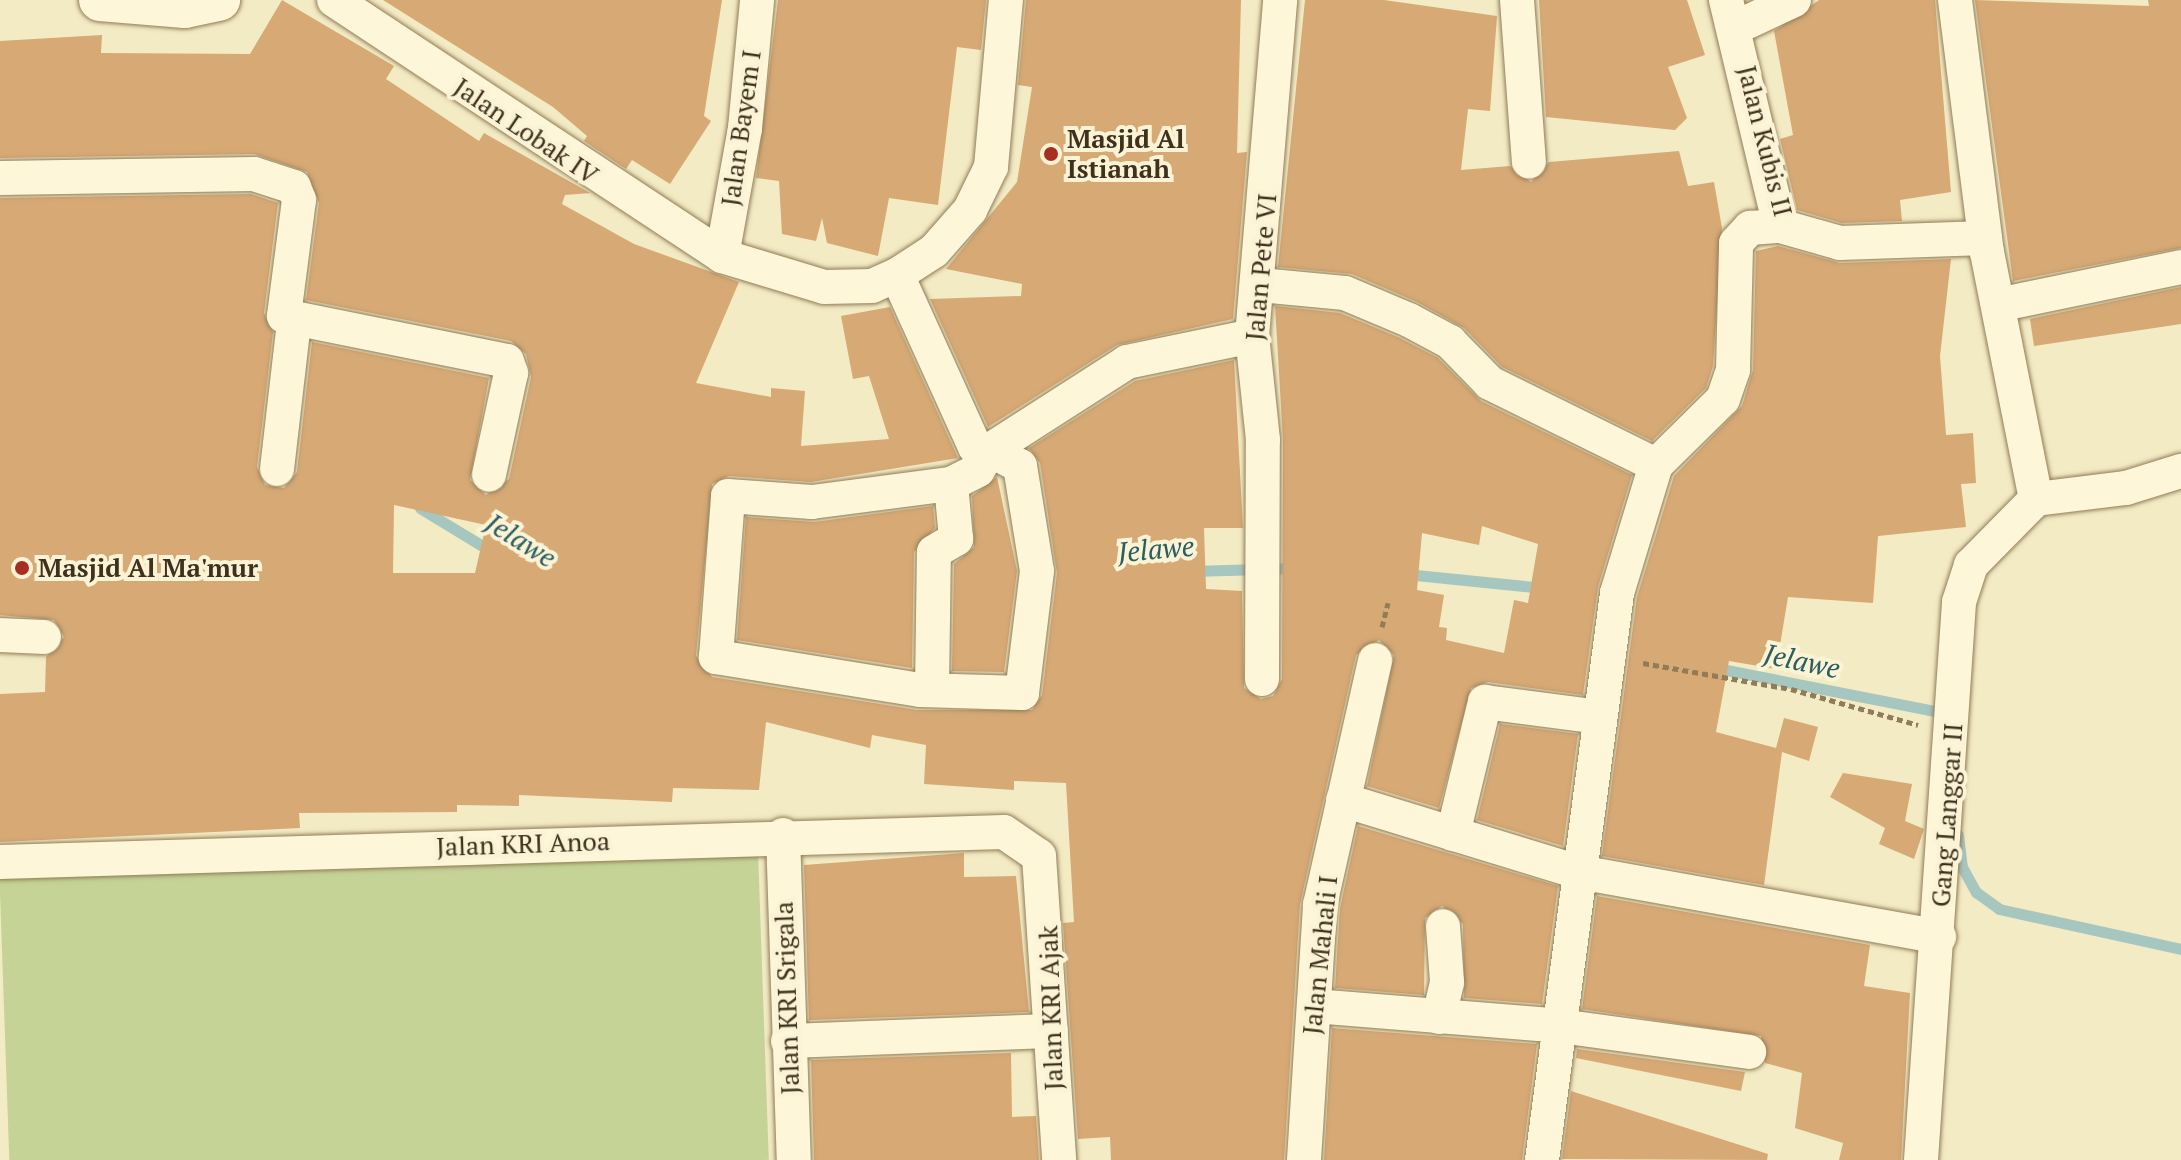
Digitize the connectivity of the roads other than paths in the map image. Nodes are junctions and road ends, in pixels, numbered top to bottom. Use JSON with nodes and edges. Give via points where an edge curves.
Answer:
{"nodes":[{"id":1,"x":100,"y":0,"type":"edge"},
{"id":2,"x":219,"y":0,"type":"edge"},
{"id":3,"x":334,"y":0,"type":"edge"},
{"id":4,"x":757,"y":0,"type":"edge"},
{"id":5,"x":1006,"y":0,"type":"edge"},
{"id":6,"x":1280,"y":0,"type":"edge"},
{"id":7,"x":1517,"y":0,"type":"edge"},
{"id":8,"x":1794,"y":0,"type":"edge"},
{"id":9,"x":1955,"y":0,"type":"edge"},
{"id":10,"x":1732,"y":13,"type":"edge"},
{"id":11,"x":1529,"y":162,"type":"dead end"},
{"id":12,"x":0,"y":178,"type":"edge"},
{"id":13,"x":1780,"y":226,"type":"junction"},
{"id":14,"x":1985,"y":244,"type":"junction"},
{"id":15,"x":722,"y":256,"type":"junction"},
{"id":16,"x":2181,"y":267,"type":"edge"},
{"id":17,"x":897,"y":275,"type":"junction"},
{"id":18,"x":1260,"y":285,"type":"junction"},
{"id":19,"x":1998,"y":305,"type":"junction"},
{"id":20,"x":294,"y":322,"type":"junction"},
{"id":21,"x":1252,"y":336,"type":"junction"},
{"id":22,"x":990,"y":450,"type":"junction"},
{"id":23,"x":1656,"y":465,"type":"junction"},
{"id":24,"x":277,"y":469,"type":"dead end"},
{"id":25,"x":2181,"y":471,"type":"edge"},
{"id":26,"x":489,"y":475,"type":"dead end"},
{"id":27,"x":951,"y":484,"type":"junction"},
{"id":28,"x":2036,"y":499,"type":"junction"},
{"id":29,"x":0,"y":635,"type":"edge"},
{"id":30,"x":44,"y":637,"type":"dead end"},
{"id":31,"x":1375,"y":660,"type":"dead end"},
{"id":32,"x":1262,"y":679,"type":"dead end"},
{"id":33,"x":932,"y":690,"type":"junction"},
{"id":34,"x":1599,"y":717,"type":"junction"},
{"id":35,"x":1343,"y":800,"type":"junction"},
{"id":36,"x":1453,"y":834,"type":"junction"},
{"id":37,"x":783,"y":835,"type":"junction"},
{"id":38,"x":1039,"y":856,"type":"joint"},
{"id":39,"x":0,"y":862,"type":"edge"},
{"id":40,"x":1579,"y":872,"type":"junction"},
{"id":41,"x":1443,"y":926,"type":"dead end"},
{"id":42,"x":1939,"y":937,"type":"junction"},
{"id":43,"x":1314,"y":1006,"type":"junction"},
{"id":44,"x":1439,"y":1017,"type":"junction"},
{"id":45,"x":1560,"y":1026,"type":"junction"},
{"id":46,"x":1051,"y":1031,"type":"junction"},
{"id":47,"x":788,"y":1041,"type":"junction"},
{"id":48,"x":1749,"y":1052,"type":"dead end"},
{"id":49,"x":794,"y":1160,"type":"edge"},
{"id":50,"x":1059,"y":1160,"type":"edge"},
{"id":51,"x":1304,"y":1160,"type":"edge"},
{"id":52,"x":1542,"y":1160,"type":"edge"},
{"id":53,"x":1921,"y":1160,"type":"edge"}],
"edges":[{"from":1,"to":2,"type":"street","via":[[185,7]]},
{"from":3,"to":15,"type":"street","name":"Jalan Lobak IV"},
{"from":4,"to":15,"type":"street","name":"Jalan Bayem I","via":[[745,128]]},
{"from":5,"to":17,"type":"street","name":"Jalan Lobak IV","via":[[991,167],[970,210],[934,251]]},
{"from":6,"to":18,"type":"street","name":"Jalan Pete VI"},
{"from":7,"to":11,"type":"street"},
{"from":8,"to":10,"type":"street"},
{"from":9,"to":14,"type":"street"},
{"from":10,"to":13,"type":"street","name":"Jalan Kubis II"},
{"from":12,"to":20,"type":"street","via":[[254,174],[294,187],[299,200],[282,311]]},
{"from":13,"to":14,"type":"street","name":"Jalan Kubis II","via":[[1840,243]]},
{"from":13,"to":23,"type":"street","via":[[1741,233],[1733,370],[1723,399]]},
{"from":14,"to":19,"type":"street"},
{"from":15,"to":17,"type":"street","name":"Jalan Lobak IV","via":[[824,287],[872,286]]},
{"from":16,"to":19,"type":"street"},
{"from":17,"to":22,"type":"street","via":[[975,447]]},
{"from":18,"to":21,"type":"street","name":"Jalan Pete VI"},
{"from":18,"to":23,"type":"street","via":[[1345,293],[1409,320],[1450,342],[1490,383]]},
{"from":19,"to":28,"type":"street"},
{"from":20,"to":24,"type":"street"},
{"from":20,"to":26,"type":"street","via":[[507,361],[511,373]]},
{"from":21,"to":22,"type":"street","via":[[1127,362]]},
{"from":21,"to":32,"type":"street","name":"Jalan Pete VI","via":[[1264,541]]},
{"from":22,"to":27,"type":"street","via":[[978,470]]},
{"from":22,"to":33,"type":"street","via":[[1020,466],[1038,578],[1026,690]]},
{"from":23,"to":34,"type":"street","via":[[1615,604]]},
{"from":25,"to":28,"type":"street","via":[[2126,488]]},
{"from":27,"to":33,"type":"street","via":[[956,539],[938,546]]},
{"from":27,"to":33,"type":"street","via":[[812,502],[728,496],[716,657]]},
{"from":28,"to":42,"type":"street","name":"Gang Langgar II","via":[[1965,578]]},
{"from":29,"to":30,"type":"street"},
{"from":31,"to":35,"type":"street","name":"Jalan Mahali I"},
{"from":34,"to":36,"type":"street","via":[[1485,702]]},
{"from":34,"to":40,"type":"street"},
{"from":35,"to":36,"type":"street"},
{"from":35,"to":43,"type":"street","name":"Jalan Mahali I","via":[[1320,905]]},
{"from":36,"to":40,"type":"street"},
{"from":37,"to":38,"type":"street","name":"Jalan KRI Anoa","via":[[988,828]]},
{"from":37,"to":39,"type":"street","name":"Jalan KRI Anoa"},
{"from":37,"to":47,"type":"street","name":"Jalan KRI Srigala"},
{"from":38,"to":46,"type":"street","name":"Jalan KRI Ajak"},
{"from":40,"to":42,"type":"street"},
{"from":40,"to":45,"type":"street"},
{"from":41,"to":44,"type":"street","via":[[1447,982]]},
{"from":42,"to":53,"type":"street","name":"Gang Langgar II"},
{"from":43,"to":44,"type":"street"},
{"from":43,"to":51,"type":"street","name":"Jalan Mahali I"},
{"from":44,"to":45,"type":"street"},
{"from":45,"to":48,"type":"street"},
{"from":45,"to":52,"type":"street"},
{"from":46,"to":47,"type":"street"},
{"from":46,"to":50,"type":"street","name":"Jalan KRI Ajak"},
{"from":47,"to":49,"type":"street","name":"Jalan KRI Srigala"}]}
